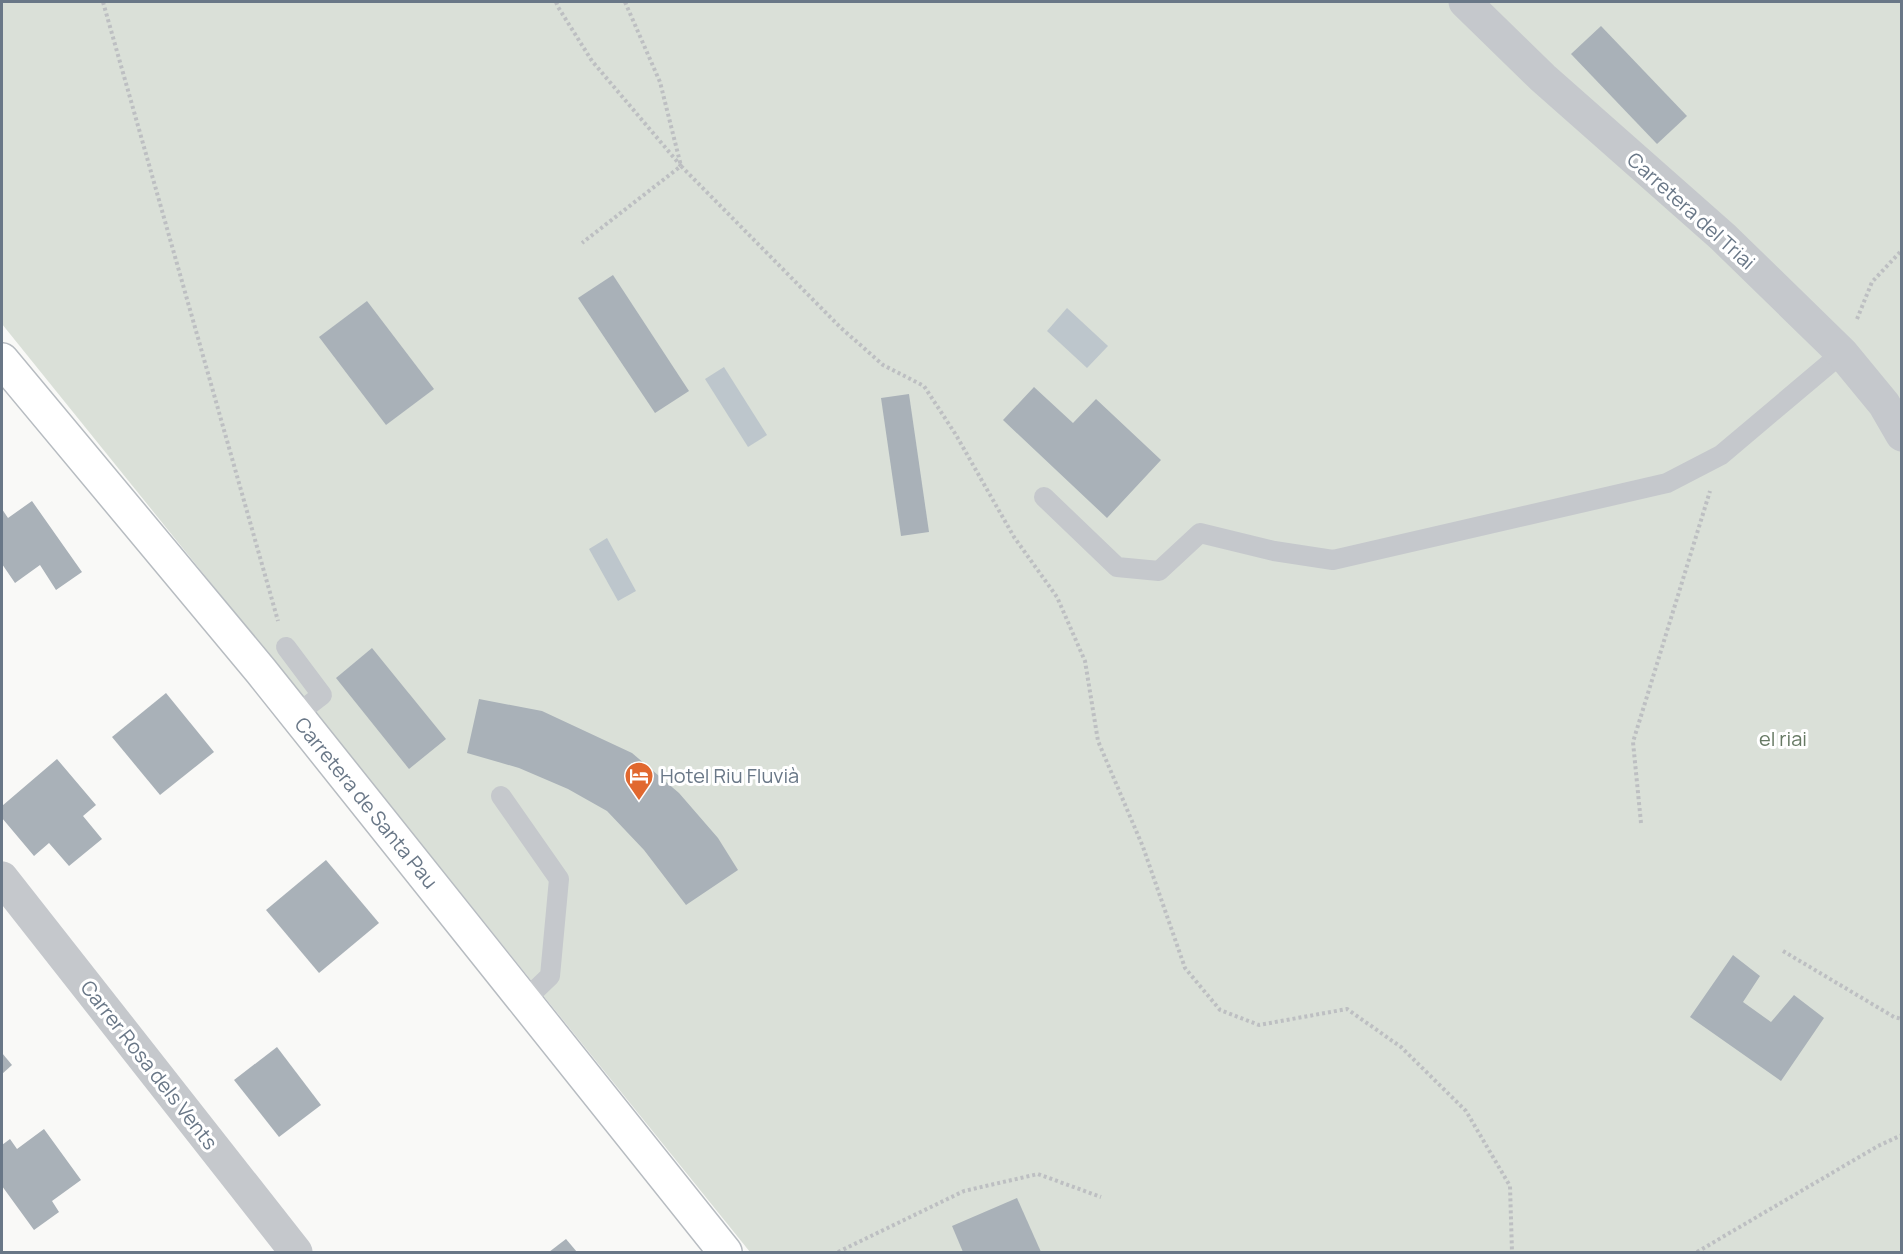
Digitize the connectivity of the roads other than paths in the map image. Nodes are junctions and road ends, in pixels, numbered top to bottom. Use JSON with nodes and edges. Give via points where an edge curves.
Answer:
{"nodes":[{"id":1,"x":1465,"y":2,"type":"edge"},
{"id":2,"x":1842,"y":353,"type":"junction"},
{"id":3,"x":2,"y":360,"type":"edge"},
{"id":4,"x":1902,"y":435,"type":"edge"},
{"id":5,"x":1044,"y":497,"type":"dead end"},
{"id":6,"x":286,"y":647,"type":"road end"},
{"id":7,"x":296,"y":715,"type":"junction"},
{"id":8,"x":501,"y":796,"type":"dead end"},
{"id":9,"x":2,"y":878,"type":"edge"},
{"id":10,"x":524,"y":1001,"type":"junction"},
{"id":11,"x":296,"y":1252,"type":"edge"},
{"id":12,"x":724,"y":1252,"type":"edge"}],
"edges":[{"from":1,"to":2,"type":"street","name":"Carretera del Triai","via":[[1543,78],[1723,237]]},
{"from":2,"to":4,"type":"street","name":"Carretera del Triai","via":[[1884,404]]},
{"from":2,"to":5,"type":"lane","via":[[1721,455],[1667,483],[1333,560],[1200,533],[1159,571],[1118,567]]},
{"from":3,"to":7,"type":"main road","name":"Carretera de Santa Pau"},
{"from":6,"to":7,"type":"lane","via":[[322,695]]},
{"from":7,"to":10,"type":"main road","name":"Carretera de Santa Pau"},
{"from":8,"to":10,"type":"lane","via":[[559,879],[550,976]]},
{"from":9,"to":11,"type":"street","name":"Carrer Rosa dels Vents"},
{"from":10,"to":12,"type":"main road","name":"Carretera de Santa Pau"}]}
